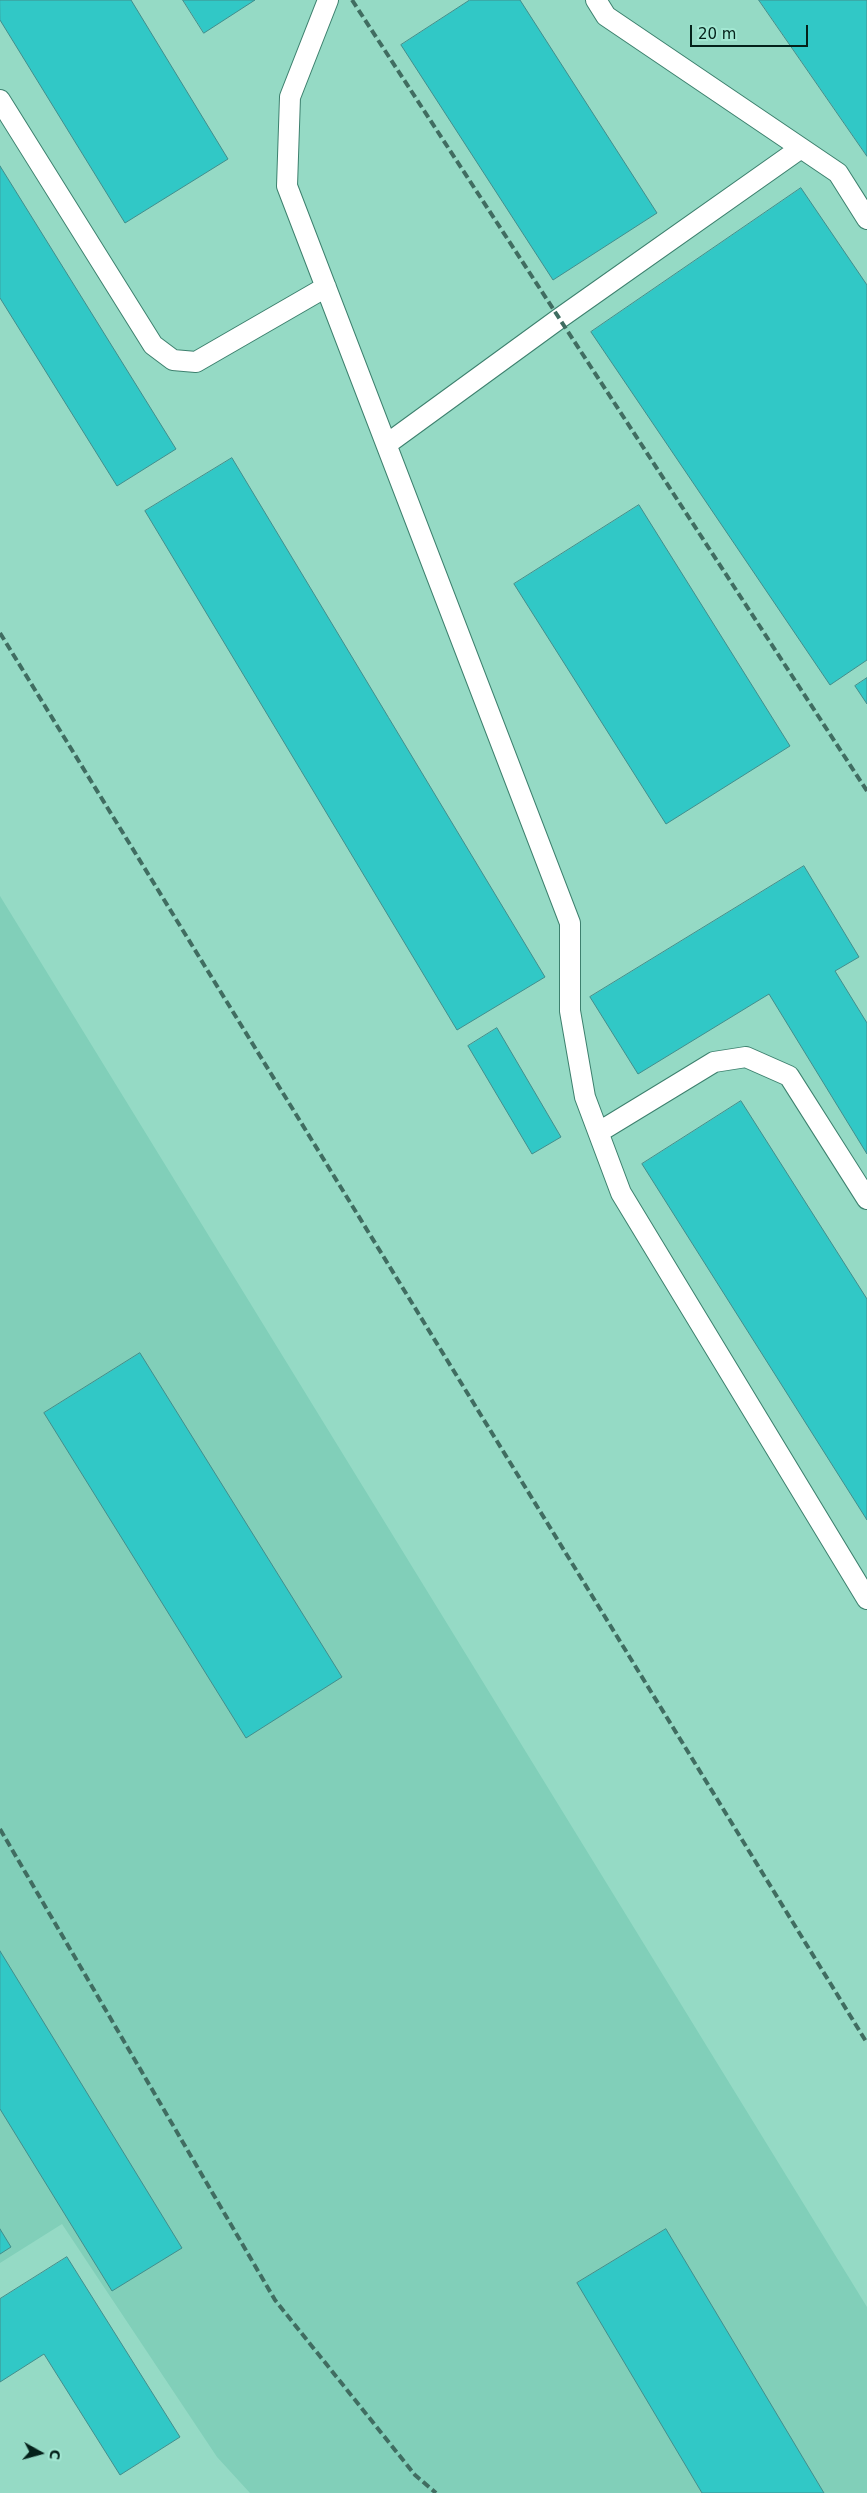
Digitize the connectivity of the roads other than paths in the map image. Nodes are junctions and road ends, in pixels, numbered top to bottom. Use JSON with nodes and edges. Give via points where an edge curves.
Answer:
{"nodes":[{"id":1,"x":328,"y":0,"type":"edge"},
{"id":2,"x":596,"y":0,"type":"edge"},
{"id":3,"x":0,"y":100,"type":"edge"},
{"id":4,"x":801,"y":148,"type":"junction"},
{"id":5,"x":867,"y":219,"type":"edge"},
{"id":6,"x":326,"y":288,"type":"junction"},
{"id":7,"x":387,"y":444,"type":"junction"},
{"id":8,"x":599,"y":1132,"type":"junction"},
{"id":9,"x":867,"y":1199,"type":"edge"},
{"id":10,"x":867,"y":1599,"type":"edge"}],
"edges":[{"from":1,"to":6,"type":"lane","via":[[290,97],[287,186]]},
{"from":2,"to":4,"type":"lane","via":[[606,16]]},
{"from":3,"to":6,"type":"lane","via":[[152,345],[173,360],[196,362]]},
{"from":4,"to":5,"type":"lane","via":[[838,173]]},
{"from":4,"to":7,"type":"lane"},
{"from":6,"to":7,"type":"lane"},
{"from":7,"to":8,"type":"lane","via":[[570,923],[570,1011],[585,1097]]},
{"from":8,"to":9,"type":"lane","via":[[714,1062],[746,1057],[789,1076]]},
{"from":8,"to":10,"type":"lane","via":[[621,1193]]}]}
